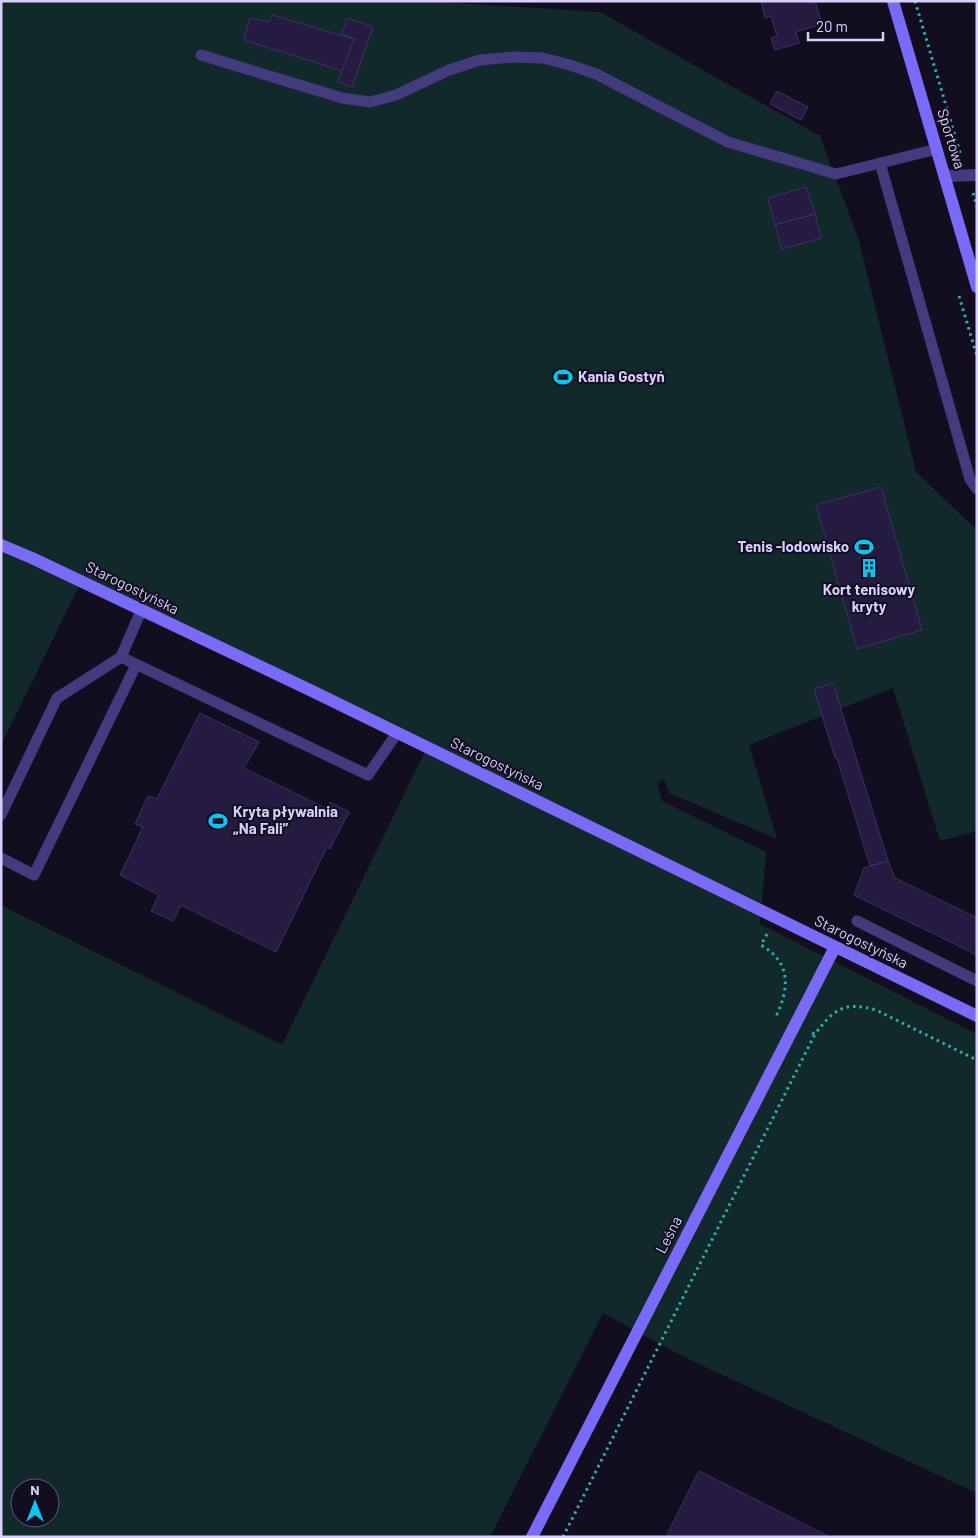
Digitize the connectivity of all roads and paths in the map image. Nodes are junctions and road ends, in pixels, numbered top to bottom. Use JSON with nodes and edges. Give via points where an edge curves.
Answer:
{"nodes":[{"id":1,"x":893,"y":1,"type":"edge"},
{"id":2,"x":915,"y":1,"type":"edge"},
{"id":3,"x":201,"y":55,"type":"dead end"},
{"id":4,"x":937,"y":149,"type":"junction"},
{"id":5,"x":962,"y":158,"type":"dead end"},
{"id":6,"x":880,"y":163,"type":"junction"},
{"id":7,"x":977,"y":175,"type":"edge"},
{"id":8,"x":945,"y":176,"type":"junction"},
{"id":9,"x":977,"y":287,"type":"edge"},
{"id":10,"x":977,"y":489,"type":"edge"},
{"id":11,"x":1,"y":546,"type":"edge"},
{"id":12,"x":141,"y":611,"type":"junction"},
{"id":13,"x":121,"y":657,"type":"junction"},
{"id":14,"x":136,"y":665,"type":"junction"},
{"id":15,"x":397,"y":733,"type":"junction"},
{"id":16,"x":1,"y":815,"type":"edge"},
{"id":17,"x":1,"y":858,"type":"edge"},
{"id":18,"x":775,"y":918,"type":"junction"},
{"id":19,"x":857,"y":921,"type":"dead end"},
{"id":20,"x":835,"y":947,"type":"junction"},
{"id":21,"x":977,"y":981,"type":"edge"},
{"id":22,"x":977,"y":1016,"type":"edge"},
{"id":23,"x":796,"y":1024,"type":"junction"},
{"id":24,"x":815,"y":1034,"type":"junction"},
{"id":25,"x":977,"y":1060,"type":"edge"},
{"id":26,"x":532,"y":1537,"type":"edge"},
{"id":27,"x":563,"y":1537,"type":"edge"}],
"edges":[{"from":1,"to":4,"type":"street","name":"Sportowa"},
{"from":2,"to":5,"type":"path"},
{"from":3,"to":6,"type":"lane","via":[[342,98],[370,102],[396,95],[449,70],[480,60],[543,58],[596,74],[728,142],[836,174]]},
{"from":4,"to":6,"type":"lane"},
{"from":4,"to":8,"type":"street","name":"Sportowa"},
{"from":6,"to":10,"type":"lane","via":[[970,479]]},
{"from":7,"to":8,"type":"street"},
{"from":8,"to":9,"type":"street","name":"Sportowa"},
{"from":11,"to":12,"type":"street","name":"Starogostyńska"},
{"from":12,"to":13,"type":"lane"},
{"from":12,"to":15,"type":"street","name":"Starogostyńska"},
{"from":13,"to":14,"type":"lane"},
{"from":13,"to":16,"type":"lane","via":[[56,698]]},
{"from":14,"to":15,"type":"lane","via":[[368,775]]},
{"from":14,"to":17,"type":"lane","via":[[34,876]]},
{"from":15,"to":18,"type":"street","name":"Starogostyńska"},
{"from":18,"to":20,"type":"street","name":"Starogostyńska"},
{"from":18,"to":23,"type":"path","via":[[761,945],[777,958],[785,972],[786,986],[777,1014]]},
{"from":19,"to":21,"type":"lane"},
{"from":20,"to":22,"type":"street","name":"Starogostyńska"},
{"from":20,"to":23,"type":"street","name":"Leśna"},
{"from":23,"to":24,"type":"path"},
{"from":23,"to":26,"type":"street","name":"Leśna"},
{"from":24,"to":25,"type":"path","via":[[828,1017],[840,1009],[859,1005],[876,1010]]},
{"from":24,"to":27,"type":"path"}]}
